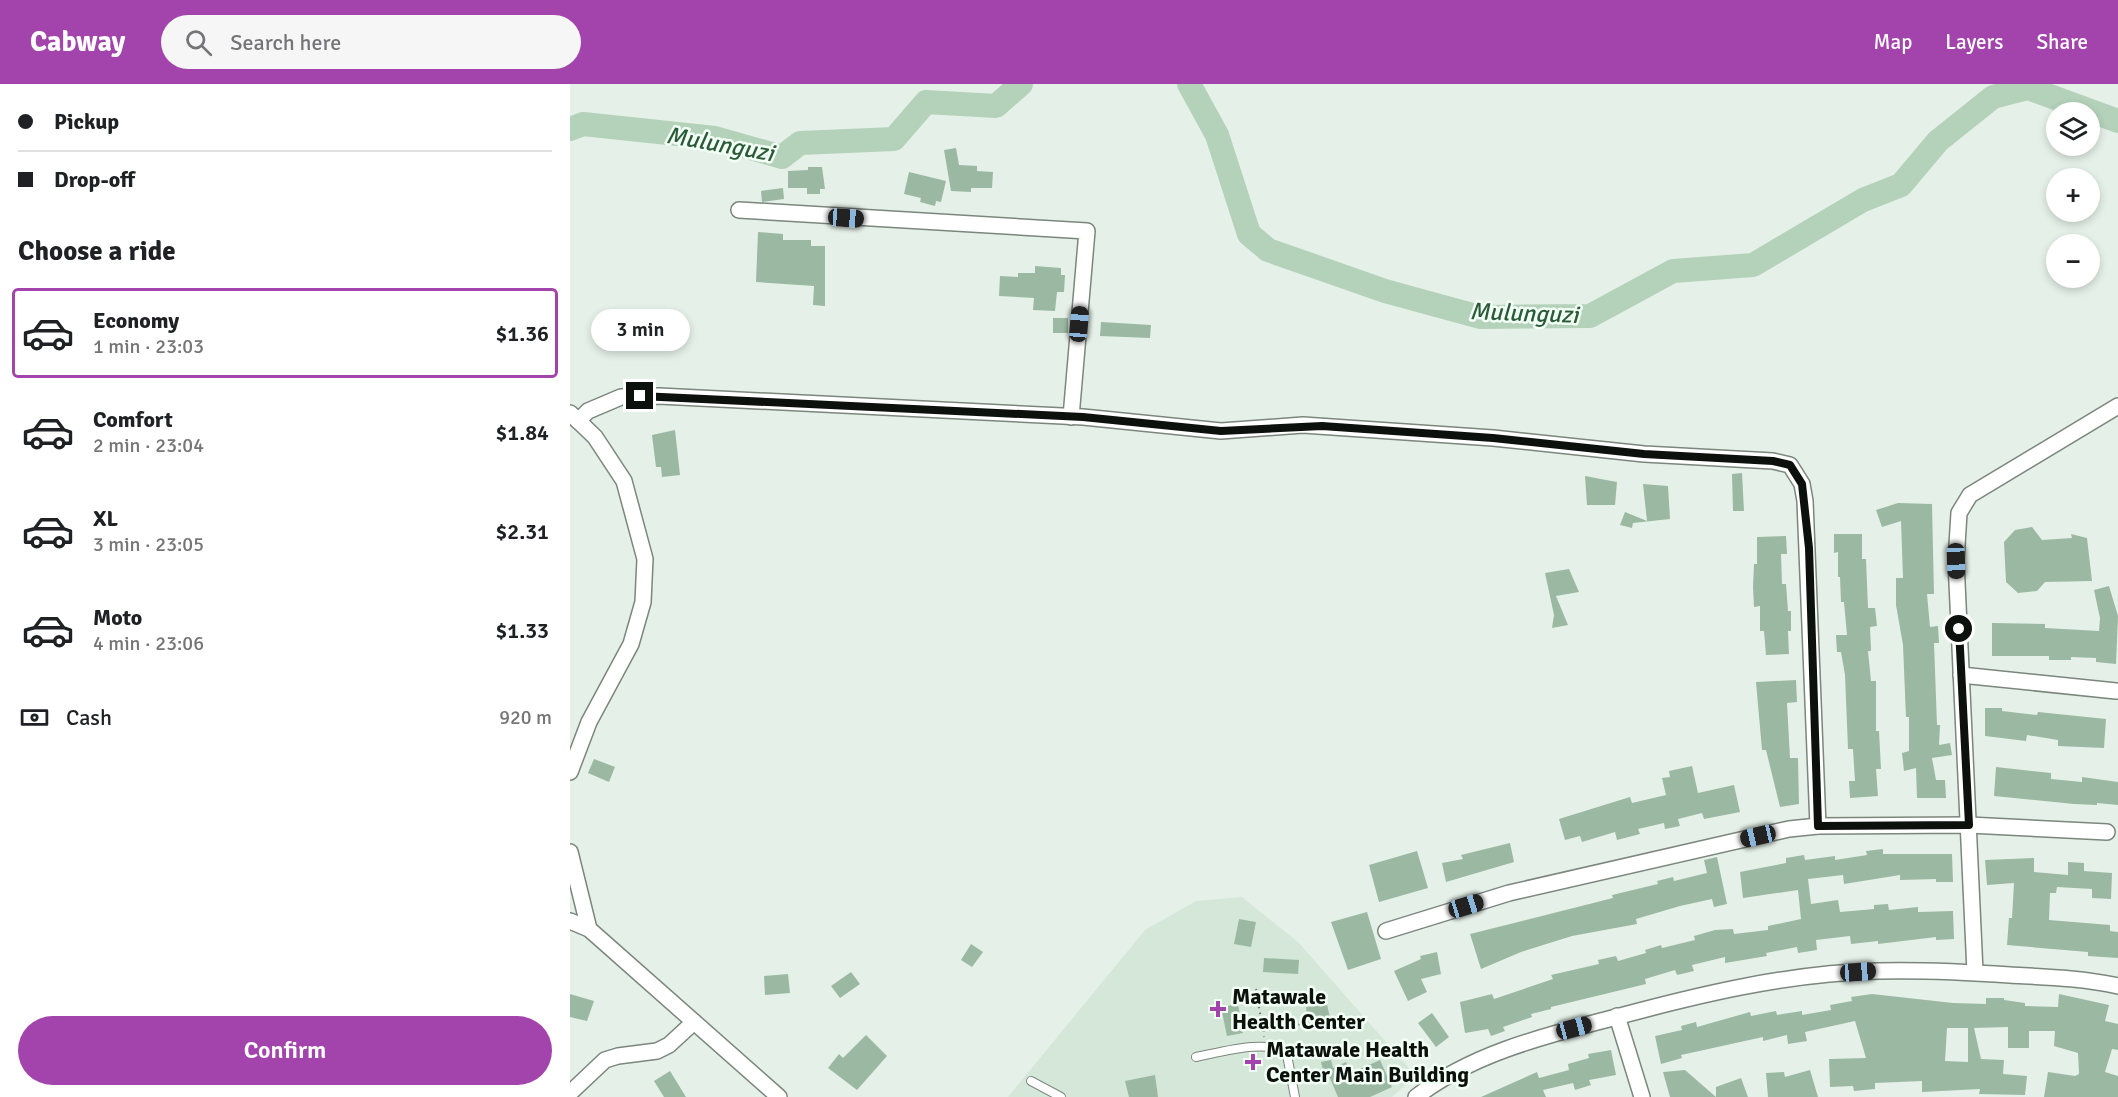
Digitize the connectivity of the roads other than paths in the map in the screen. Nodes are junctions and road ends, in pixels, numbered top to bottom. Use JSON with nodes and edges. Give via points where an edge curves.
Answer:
{"nodes":[{"id":1,"x":739,"y":210,"type":"dead end"},
{"id":2,"x":2118,"y":406,"type":"edge"},
{"id":3,"x":574,"y":417,"type":"edge"},
{"id":4,"x":1071,"y":417,"type":"junction"},
{"id":5,"x":1961,"y":675,"type":"junction"},
{"id":6,"x":2116,"y":691,"type":"dead end"},
{"id":7,"x":570,"y":772,"type":"edge"},
{"id":8,"x":1969,"y":825,"type":"junction"},
{"id":9,"x":1818,"y":826,"type":"junction"},
{"id":10,"x":2107,"y":832,"type":"dead end"},
{"id":11,"x":570,"y":852,"type":"edge"},
{"id":12,"x":570,"y":921,"type":"edge"},
{"id":13,"x":589,"y":929,"type":"junction"},
{"id":14,"x":1386,"y":931,"type":"dead end"},
{"id":15,"x":1975,"y":972,"type":"junction"},
{"id":16,"x":2118,"y":986,"type":"edge"},
{"id":17,"x":1617,"y":1016,"type":"junction"},
{"id":18,"x":694,"y":1022,"type":"junction"},
{"id":19,"x":1196,"y":1057,"type":"dead end"},
{"id":20,"x":1031,"y":1081,"type":"dead end"},
{"id":21,"x":570,"y":1093,"type":"edge"},
{"id":22,"x":779,"y":1097,"type":"edge"},
{"id":23,"x":1061,"y":1097,"type":"edge"},
{"id":24,"x":1295,"y":1097,"type":"edge"},
{"id":25,"x":1416,"y":1097,"type":"edge"},
{"id":26,"x":1642,"y":1097,"type":"edge"}],
"edges":[{"from":1,"to":4,"type":"street","via":[[1087,231]]},
{"from":2,"to":5,"type":"street","via":[[1970,495],[1962,505],[1956,561]]},
{"from":3,"to":4,"type":"street","via":[[621,397],[650,396]]},
{"from":3,"to":7,"type":"street","via":[[595,437],[624,482],[645,559],[643,602],[631,644],[590,722]]},
{"from":4,"to":9,"type":"street","via":[[1221,431],[1303,425],[1380,429],[1790,465],[1802,484],[1809,548]]},
{"from":5,"to":6,"type":"street"},
{"from":5,"to":8,"type":"street"},
{"from":8,"to":9,"type":"street"},
{"from":8,"to":10,"type":"street"},
{"from":8,"to":15,"type":"street"},
{"from":9,"to":14,"type":"street","via":[[1509,893]]},
{"from":11,"to":13,"type":"street"},
{"from":12,"to":13,"type":"street"},
{"from":13,"to":18,"type":"street"},
{"from":15,"to":16,"type":"street"},
{"from":15,"to":17,"type":"street","via":[[1839,973],[1748,987]]},
{"from":17,"to":25,"type":"street","via":[[1503,1050]]},
{"from":17,"to":26,"type":"street"},
{"from":18,"to":21,"type":"street","via":[[657,1052],[604,1060]]},
{"from":18,"to":22,"type":"street"},
{"from":19,"to":24,"type":"lane","via":[[1275,1047],[1287,1055]]},
{"from":20,"to":23,"type":"lane"}]}
